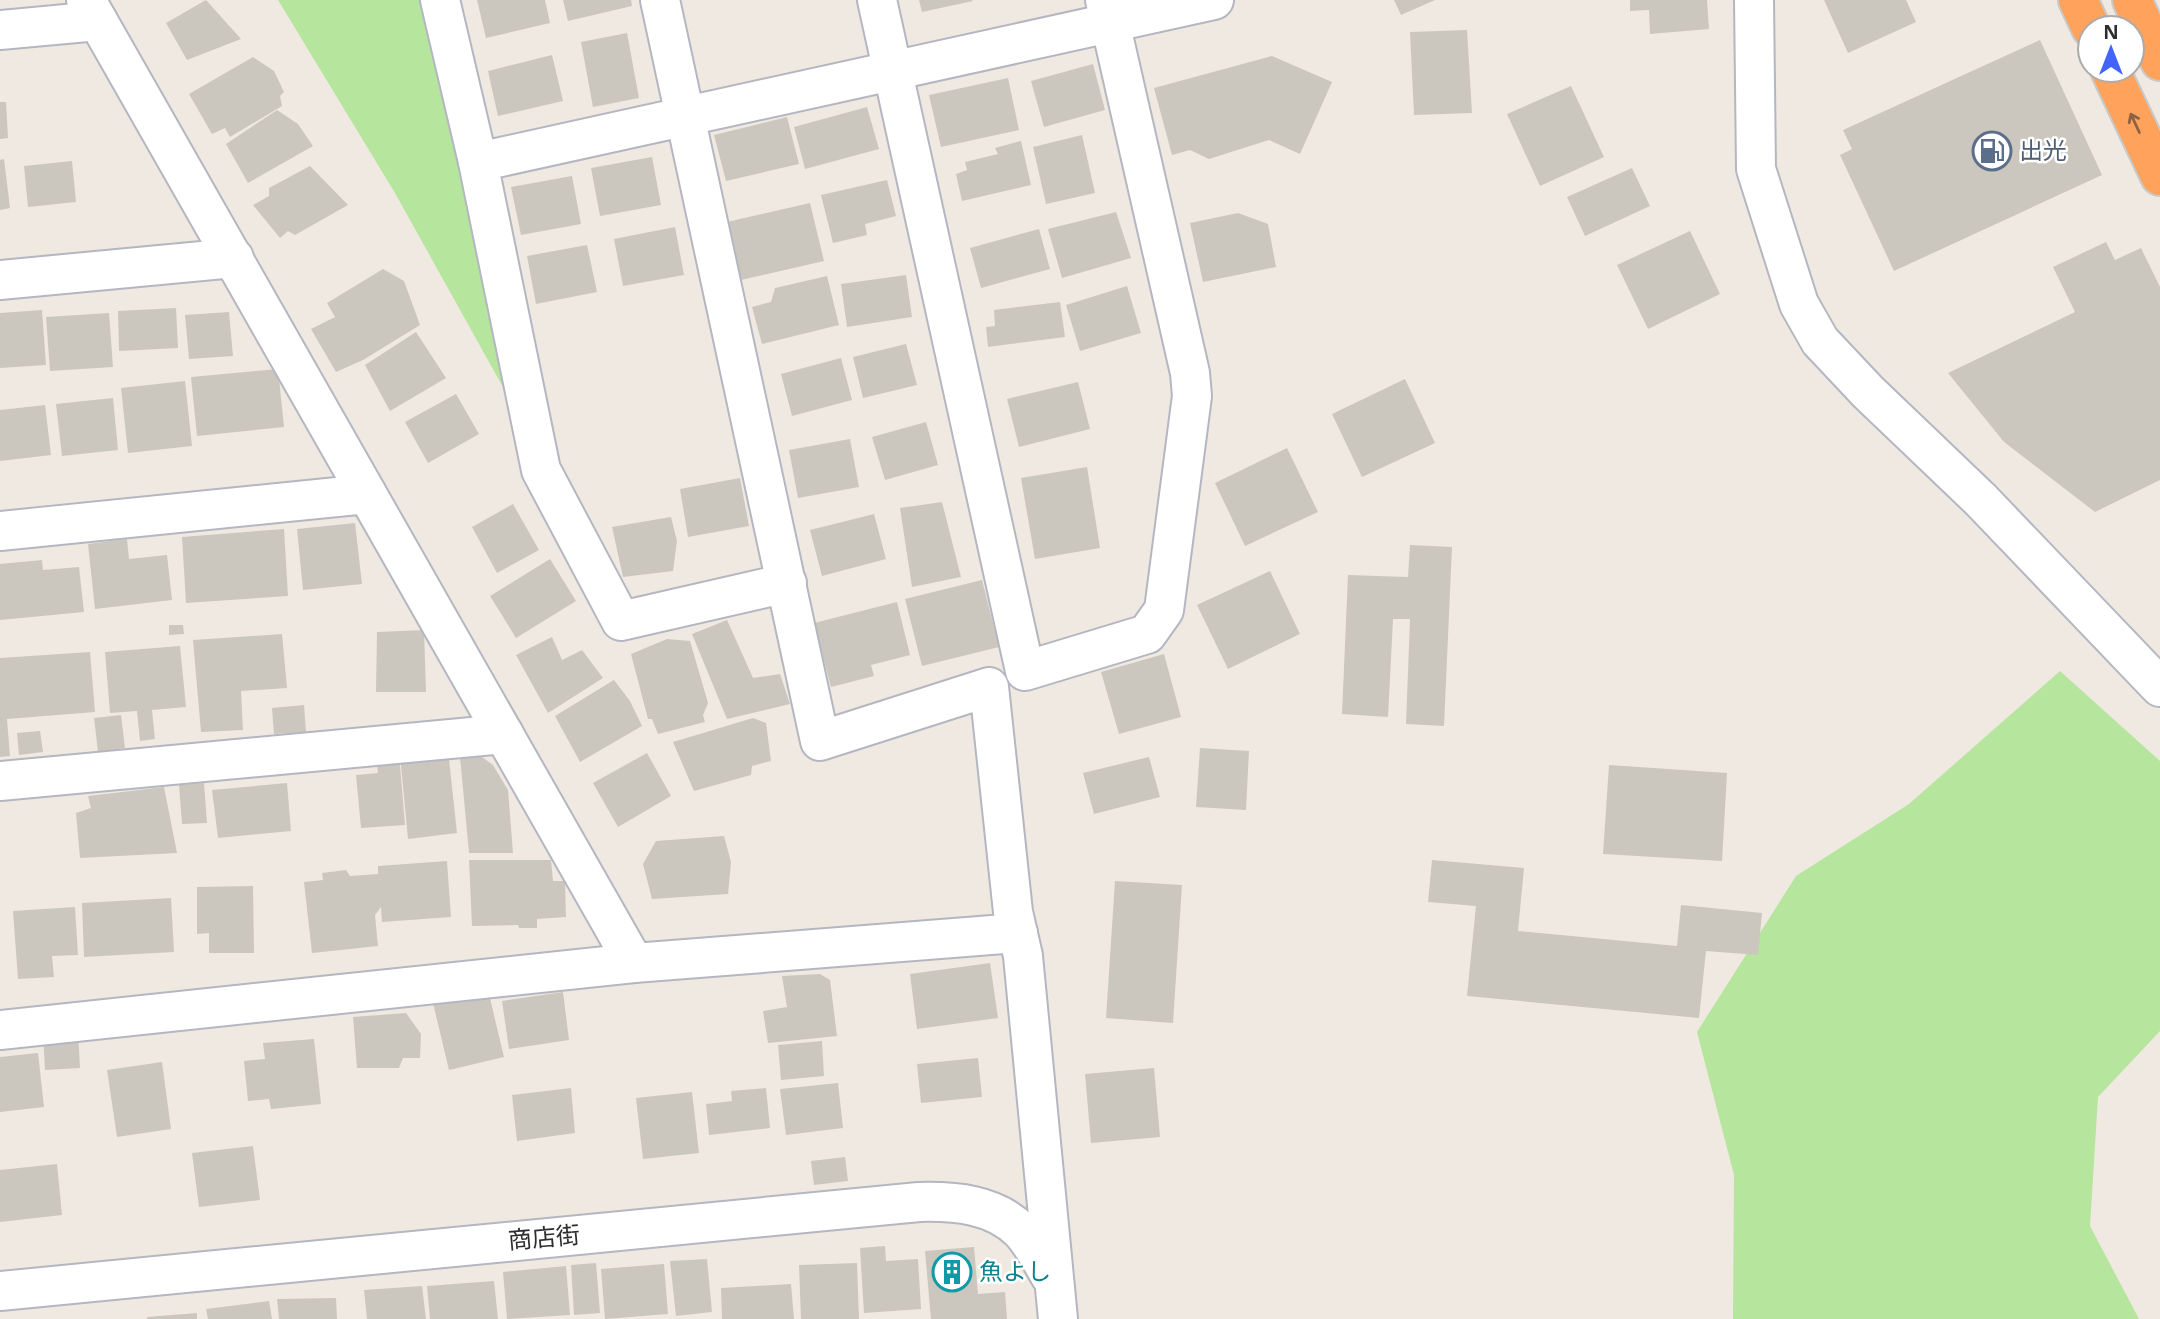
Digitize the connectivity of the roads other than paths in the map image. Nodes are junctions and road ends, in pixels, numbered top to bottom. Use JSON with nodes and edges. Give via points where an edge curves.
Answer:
{"nodes":[{"id":1,"x":440,"y":0,"type":"edge"},
{"id":2,"x":660,"y":0,"type":"edge"},
{"id":3,"x":877,"y":0,"type":"edge"},
{"id":4,"x":1214,"y":0,"type":"edge"},
{"id":5,"x":1755,"y":0,"type":"edge"},
{"id":6,"x":2132,"y":0,"type":"edge"},
{"id":7,"x":92,"y":10,"type":"edge"},
{"id":8,"x":1108,"y":12,"type":"edge"},
{"id":9,"x":0,"y":30,"type":"edge"},
{"id":10,"x":2160,"y":61,"type":"edge"},
{"id":11,"x":892,"y":71,"type":"junction"},
{"id":12,"x":2117,"y":84,"type":"edge"},
{"id":13,"x":686,"y":115,"type":"junction"},
{"id":14,"x":478,"y":162,"type":"junction"},
{"id":15,"x":2160,"y":176,"type":"edge"},
{"id":16,"x":234,"y":258,"type":"junction"},
{"id":17,"x":0,"y":280,"type":"edge"},
{"id":18,"x":367,"y":494,"type":"junction"},
{"id":19,"x":0,"y":531,"type":"edge"},
{"id":20,"x":787,"y":583,"type":"junction"},
{"id":21,"x":1025,"y":671,"type":"junction"},
{"id":22,"x":989,"y":687,"type":"junction"},
{"id":23,"x":2160,"y":687,"type":"edge"},
{"id":24,"x":504,"y":734,"type":"junction"},
{"id":25,"x":0,"y":781,"type":"edge"},
{"id":26,"x":1018,"y":933,"type":"junction"},
{"id":27,"x":634,"y":963,"type":"junction"},
{"id":28,"x":0,"y":1030,"type":"edge"},
{"id":29,"x":1054,"y":1282,"type":"junction"},
{"id":30,"x":0,"y":1291,"type":"edge"},
{"id":31,"x":1058,"y":1319,"type":"edge"}],
"edges":[{"from":1,"to":14,"type":"street"},
{"from":2,"to":13,"type":"street"},
{"from":3,"to":11,"type":"street"},
{"from":4,"to":8,"type":"street"},
{"from":5,"to":23,"type":"street","via":[[1756,169],[1799,304],[1820,341]]},
{"from":6,"to":10,"type":"highway"},
{"from":7,"to":9,"type":"street"},
{"from":7,"to":16,"type":"street"},
{"from":8,"to":11,"type":"street"},
{"from":8,"to":21,"type":"street","via":[[1192,396],[1164,610],[1147,634]]},
{"from":11,"to":13,"type":"street"},
{"from":11,"to":21,"type":"street"},
{"from":15,"to":12,"type":"highway","one_way":true},
{"from":13,"to":14,"type":"street"},
{"from":13,"to":20,"type":"street"},
{"from":14,"to":20,"type":"street","via":[[541,470],[621,621]]},
{"from":16,"to":17,"type":"street"},
{"from":16,"to":18,"type":"street"},
{"from":18,"to":19,"type":"street"},
{"from":18,"to":24,"type":"street"},
{"from":20,"to":22,"type":"street","via":[[820,741]]},
{"from":21,"to":22,"type":"street"},
{"from":22,"to":26,"type":"street"},
{"from":24,"to":25,"type":"street"},
{"from":24,"to":27,"type":"street"},
{"from":26,"to":27,"type":"street"},
{"from":26,"to":29,"type":"street"},
{"from":27,"to":28,"type":"street"},
{"from":29,"to":30,"type":"street","name":"商店街","via":[[1021,1231],[995,1213],[947,1201]]},
{"from":29,"to":31,"type":"street"}]}
